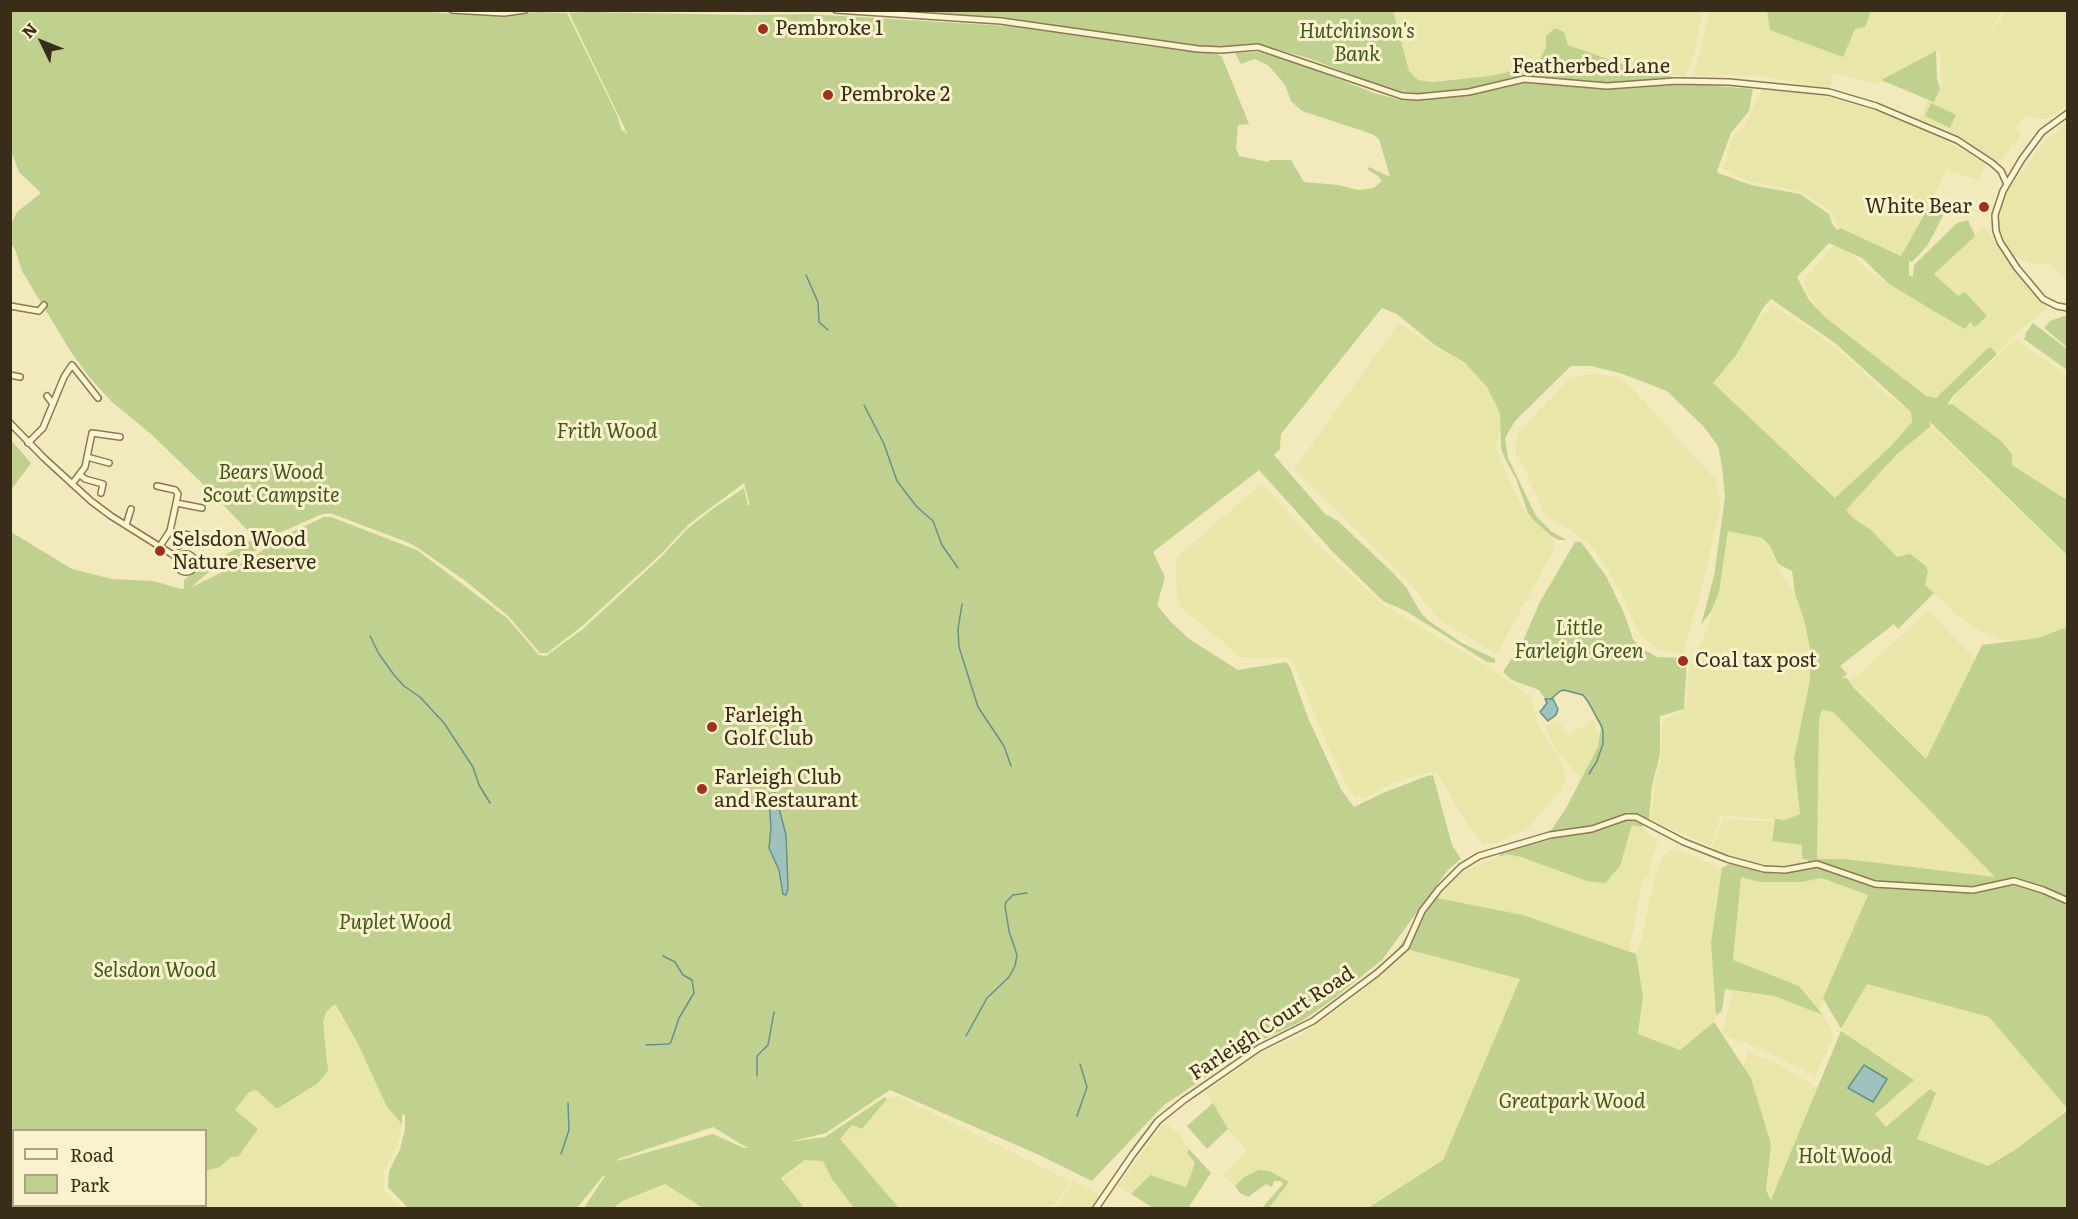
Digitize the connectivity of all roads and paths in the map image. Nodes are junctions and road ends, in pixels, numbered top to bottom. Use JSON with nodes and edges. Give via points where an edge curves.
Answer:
{"nodes":[{"id":1,"x":452,"y":10,"type":"edge"},
{"id":2,"x":525,"y":10,"type":"edge"},
{"id":3,"x":836,"y":10,"type":"edge"},
{"id":4,"x":2067,"y":113,"type":"edge"},
{"id":5,"x":2016,"y":170,"type":"junction"},
{"id":6,"x":2001,"y":171,"type":"junction"},
{"id":7,"x":2007,"y":183,"type":"junction"},
{"id":8,"x":44,"y":305,"type":"dead end"},
{"id":9,"x":10,"y":306,"type":"edge"},
{"id":10,"x":2067,"y":308,"type":"edge"},
{"id":11,"x":10,"y":375,"type":"edge"},
{"id":12,"x":20,"y":377,"type":"dead end"},
{"id":13,"x":47,"y":396,"type":"dead end"},
{"id":14,"x":98,"y":398,"type":"dead end"},
{"id":15,"x":53,"y":404,"type":"junction"},
{"id":16,"x":10,"y":423,"type":"edge"},
{"id":17,"x":120,"y":437,"type":"dead end"},
{"id":18,"x":28,"y":443,"type":"junction"},
{"id":19,"x":81,"y":444,"type":"dead end"},
{"id":20,"x":87,"y":455,"type":"junction"},
{"id":21,"x":109,"y":463,"type":"dead end"},
{"id":22,"x":80,"y":475,"type":"junction"},
{"id":23,"x":72,"y":484,"type":"junction"},
{"id":24,"x":157,"y":486,"type":"dead end"},
{"id":25,"x":101,"y":493,"type":"dead end"},
{"id":26,"x":176,"y":503,"type":"junction"},
{"id":27,"x":202,"y":508,"type":"dead end"},
{"id":28,"x":130,"y":509,"type":"dead end"},
{"id":29,"x":126,"y":525,"type":"junction"},
{"id":30,"x":170,"y":531,"type":"junction"},
{"id":31,"x":160,"y":546,"type":"junction"},
{"id":32,"x":179,"y":546,"type":"dead end"},
{"id":33,"x":178,"y":558,"type":"dead end"},
{"id":34,"x":2067,"y":901,"type":"edge"},
{"id":35,"x":1096,"y":1209,"type":"edge"}],
"edges":[{"from":1,"to":2,"type":"street"},
{"from":3,"to":6,"type":"street","name":"Featherbed Lane","via":[[1001,21],[1198,49],[1258,47],[1418,98],[1469,92],[1524,79],[1607,86],[1729,82],[1829,92],[1876,106],[1957,140]]},
{"from":4,"to":5,"type":"street","via":[[2042,132]]},
{"from":5,"to":6,"type":"street"},
{"from":5,"to":7,"type":"street"},
{"from":6,"to":7,"type":"street","name":"Featherbed Lane"},
{"from":7,"to":10,"type":"street","via":[[1995,215],[2000,242],[2038,295]]},
{"from":8,"to":9,"type":"street","via":[[39,311]]},
{"from":11,"to":12,"type":"street"},
{"from":13,"to":15,"type":"street"},
{"from":14,"to":15,"type":"street","via":[[72,365]]},
{"from":15,"to":18,"type":"street","via":[[43,428]]},
{"from":16,"to":18,"type":"street"},
{"from":17,"to":20,"type":"street","via":[[91,430]]},
{"from":18,"to":23,"type":"street"},
{"from":19,"to":20,"type":"street"},
{"from":20,"to":21,"type":"street"},
{"from":20,"to":22,"type":"street"},
{"from":22,"to":23,"type":"street"},
{"from":22,"to":25,"type":"street","via":[[103,484]]},
{"from":23,"to":29,"type":"street"},
{"from":24,"to":26,"type":"street","via":[[175,490]]},
{"from":26,"to":27,"type":"street"},
{"from":26,"to":30,"type":"street"},
{"from":28,"to":29,"type":"street"},
{"from":29,"to":31,"type":"street"},
{"from":30,"to":31,"type":"street"},
{"from":30,"to":32,"type":"street","via":[[185,534]]},
{"from":31,"to":33,"type":"street"},
{"from":34,"to":35,"type":"street","name":"Farleigh Court Road","via":[[2014,881],[1973,890],[1875,884],[1817,864],[1764,869],[1666,835],[1636,818],[1550,835],[1470,861],[1449,877],[1422,911],[1407,947],[1313,1021],[1259,1048],[1158,1121]]}]}
